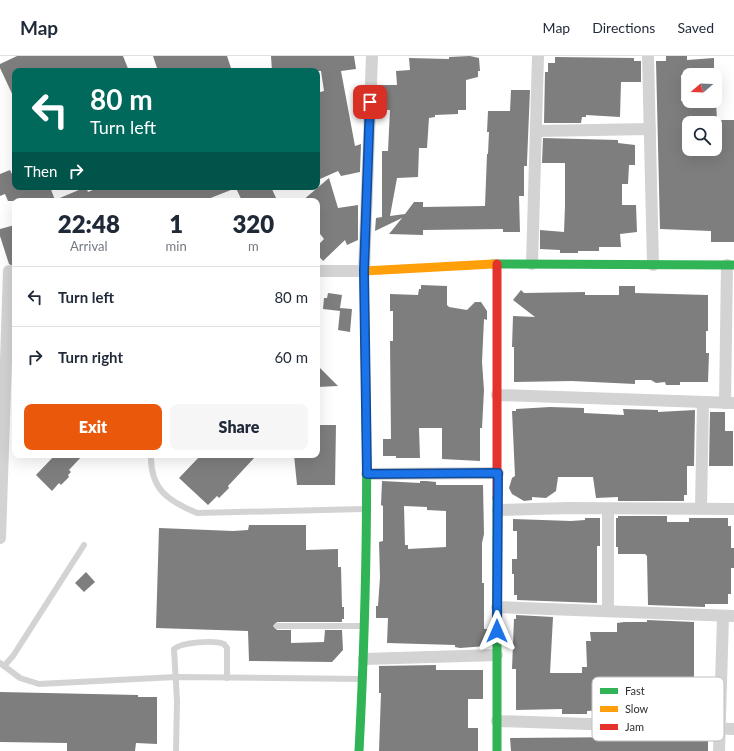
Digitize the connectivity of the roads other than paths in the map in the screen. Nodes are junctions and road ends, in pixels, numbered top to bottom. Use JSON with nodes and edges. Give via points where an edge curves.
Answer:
{"nodes":[{"id":1,"x":372,"y":56,"type":"edge"},
{"id":2,"x":538,"y":56,"type":"edge"},
{"id":3,"x":648,"y":56,"type":"edge"},
{"id":4,"x":650,"y":129,"type":"junction"},
{"id":5,"x":537,"y":131,"type":"junction"},
{"id":6,"x":497,"y":264,"type":"junction"},
{"id":7,"x":532,"y":264,"type":"junction"},
{"id":8,"x":653,"y":265,"type":"junction"},
{"id":9,"x":731,"y":265,"type":"edge"},
{"id":10,"x":8,"y":271,"type":"edge"},
{"id":11,"x":320,"y":271,"type":"edge"},
{"id":12,"x":364,"y":271,"type":"junction"},
{"id":13,"x":4,"y":312,"type":"edge"},
{"id":14,"x":497,"y":395,"type":"junction"},
{"id":15,"x":703,"y":402,"type":"junction"},
{"id":16,"x":729,"y":403,"type":"edge"},
{"id":17,"x":2,"y":413,"type":"edge"},
{"id":18,"x":151,"y":458,"type":"edge"},
{"id":19,"x":498,"y":473,"type":"junction"},
{"id":20,"x":367,"y":474,"type":"junction"},
{"id":21,"x":701,"y":508,"type":"junction"},
{"id":22,"x":365,"y":509,"type":"junction"},
{"id":23,"x":608,"y":509,"type":"junction"},
{"id":24,"x":734,"y":509,"type":"edge"},
{"id":25,"x":498,"y":510,"type":"junction"},
{"id":26,"x":0,"y":538,"type":"edge"},
{"id":27,"x":84,"y":545,"type":"dead end"},
{"id":28,"x":497,"y":606,"type":"junction"},
{"id":29,"x":608,"y":611,"type":"junction"},
{"id":30,"x":729,"y":616,"type":"edge"},
{"id":31,"x":277,"y":626,"type":"dead end"},
{"id":32,"x":364,"y":626,"type":"junction"},
{"id":33,"x":497,"y":655,"type":"junction"},
{"id":34,"x":364,"y":659,"type":"junction"},
{"id":35,"x":2,"y":664,"type":"edge"},
{"id":36,"x":176,"y":678,"type":"junction"},
{"id":37,"x":227,"y":678,"type":"junction"},
{"id":38,"x":362,"y":679,"type":"junction"},
{"id":39,"x":724,"y":679,"type":"edge"},
{"id":40,"x":497,"y":721,"type":"junction"},
{"id":41,"x":592,"y":724,"type":"edge"},
{"id":42,"x":719,"y":741,"type":"edge"},
{"id":43,"x":176,"y":751,"type":"edge"},
{"id":44,"x":359,"y":751,"type":"edge"},
{"id":45,"x":497,"y":751,"type":"edge"},
{"id":46,"x":719,"y":751,"type":"edge"}],
"edges":[{"from":1,"to":12,"type":"street"},
{"from":2,"to":5,"type":"street"},
{"from":3,"to":4,"type":"street"},
{"from":4,"to":5,"type":"street"},
{"from":4,"to":8,"type":"street"},
{"from":5,"to":7,"type":"street"},
{"from":6,"to":7,"type":"street"},
{"from":6,"to":12,"type":"street"},
{"from":6,"to":14,"type":"street"},
{"from":7,"to":8,"type":"street"},
{"from":8,"to":9,"type":"street"},
{"from":9,"to":16,"type":"street"},
{"from":10,"to":13,"type":"street"},
{"from":11,"to":12,"type":"street"},
{"from":12,"to":20,"type":"street"},
{"from":13,"to":17,"type":"street"},
{"from":14,"to":15,"type":"street"},
{"from":14,"to":19,"type":"street"},
{"from":15,"to":16,"type":"street"},
{"from":15,"to":21,"type":"street"},
{"from":17,"to":26,"type":"street"},
{"from":18,"to":22,"type":"lane","via":[[152,474],[164,494],[180,506],[197,513]]},
{"from":19,"to":20,"type":"street"},
{"from":19,"to":25,"type":"street"},
{"from":20,"to":22,"type":"street"},
{"from":21,"to":23,"type":"street"},
{"from":21,"to":24,"type":"street"},
{"from":22,"to":32,"type":"street"},
{"from":23,"to":25,"type":"street"},
{"from":23,"to":29,"type":"street"},
{"from":25,"to":28,"type":"street"},
{"from":27,"to":35,"type":"lane","via":[[13,656]]},
{"from":28,"to":29,"type":"street"},
{"from":28,"to":33,"type":"street"},
{"from":29,"to":30,"type":"street"},
{"from":30,"to":39,"type":"street"},
{"from":31,"to":32,"type":"lane"},
{"from":32,"to":34,"type":"street"},
{"from":33,"to":34,"type":"street"},
{"from":33,"to":40,"type":"street"},
{"from":34,"to":38,"type":"street"},
{"from":35,"to":36,"type":"lane","via":[[20,678],[39,684]]},
{"from":36,"to":37,"type":"lane"},
{"from":36,"to":37,"type":"lane","via":[[174,649],[178,645],[220,642],[227,648]]},
{"from":36,"to":43,"type":"lane"},
{"from":37,"to":38,"type":"lane"},
{"from":38,"to":44,"type":"street"},
{"from":40,"to":41,"type":"street"},
{"from":40,"to":45,"type":"street"},
{"from":42,"to":46,"type":"street"}]}
